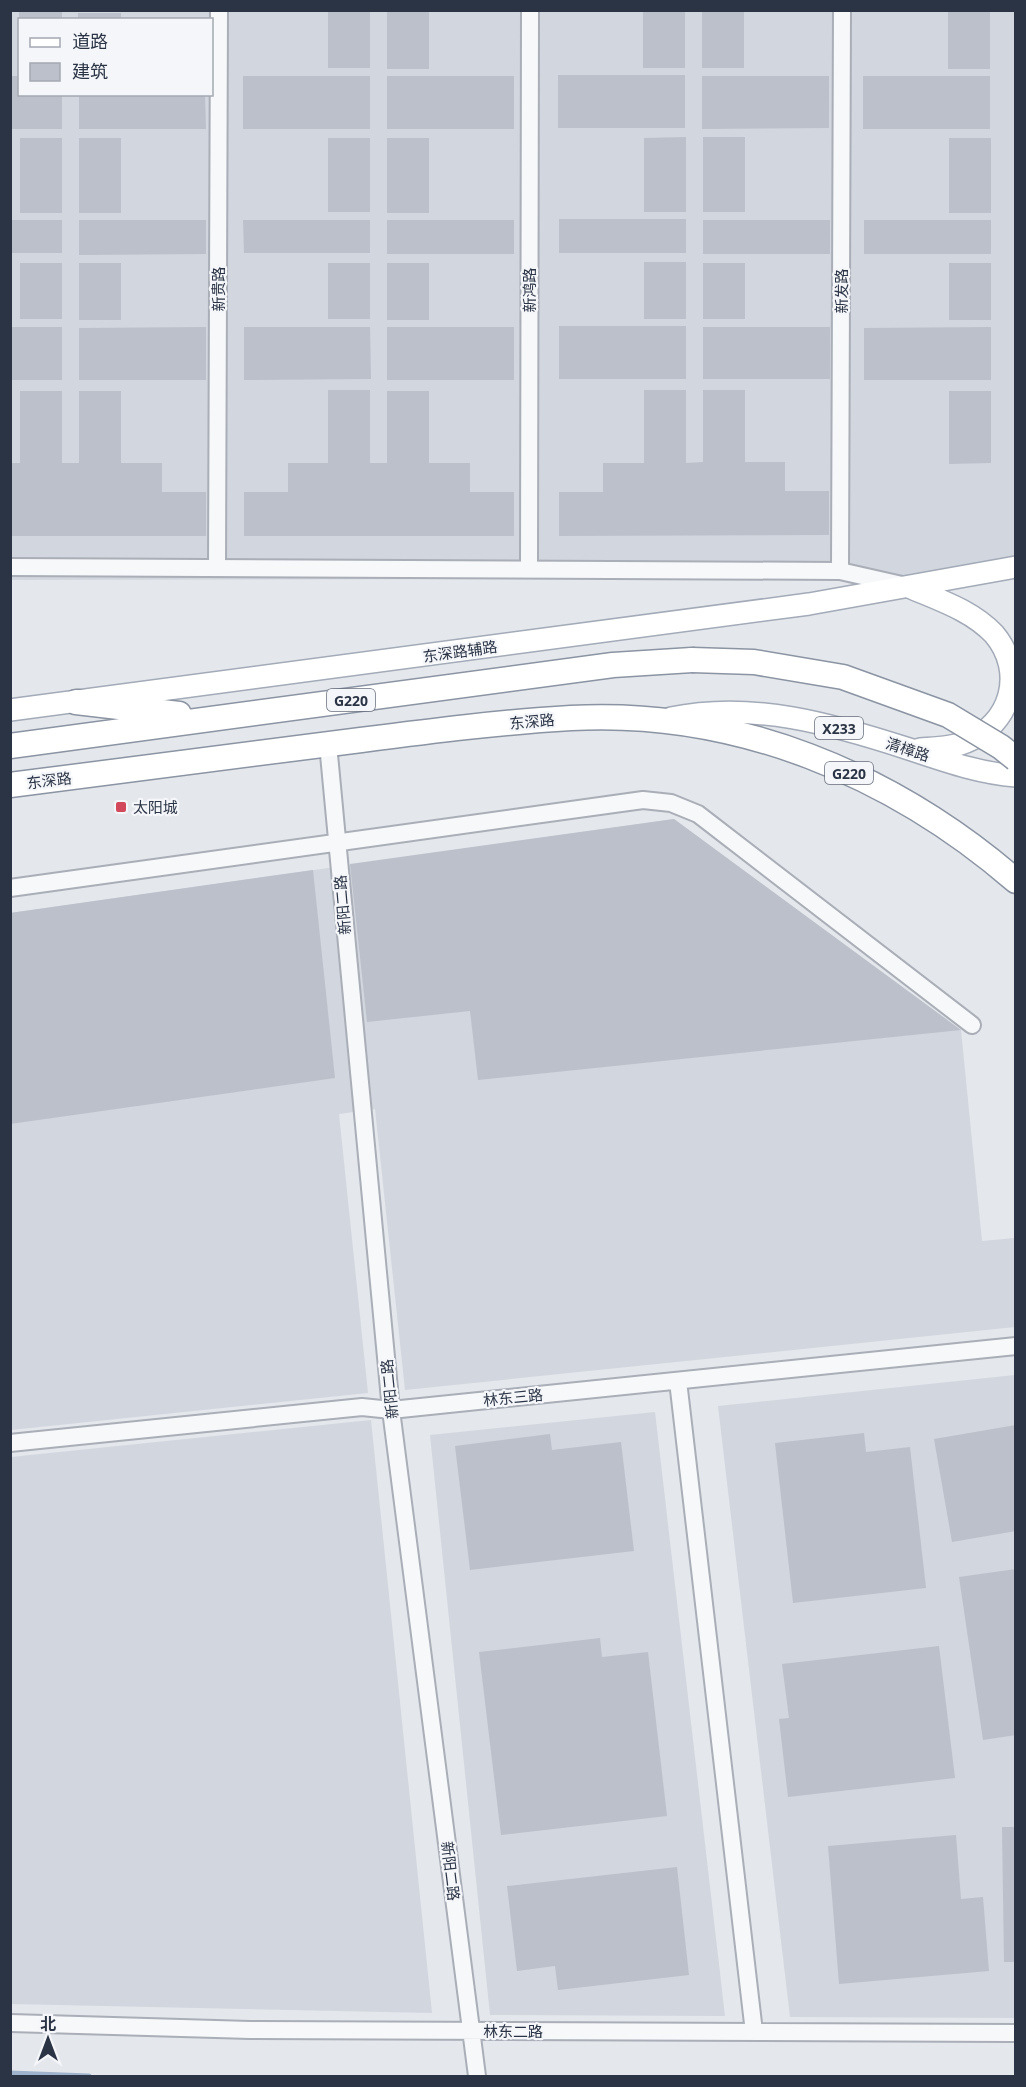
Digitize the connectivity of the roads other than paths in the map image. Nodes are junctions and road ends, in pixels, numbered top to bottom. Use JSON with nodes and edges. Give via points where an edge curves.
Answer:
{"nodes":[{"id":1,"x":219,"y":10,"type":"edge"},
{"id":2,"x":530,"y":10,"type":"edge"},
{"id":3,"x":842,"y":10,"type":"edge"},
{"id":4,"x":10,"y":567,"type":"edge"},
{"id":5,"x":1016,"y":567,"type":"edge"},
{"id":6,"x":217,"y":568,"type":"junction"},
{"id":7,"x":529,"y":569,"type":"junction"},
{"id":8,"x":840,"y":571,"type":"junction"},
{"id":9,"x":909,"y":587,"type":"junction"},
{"id":10,"x":76,"y":702,"type":"junction"},
{"id":11,"x":10,"y":711,"type":"edge"},
{"id":12,"x":214,"y":719,"type":"junction"},
{"id":13,"x":659,"y":720,"type":"junction"},
{"id":14,"x":328,"y":744,"type":"junction"},
{"id":15,"x":10,"y":746,"type":"edge"},
{"id":16,"x":909,"y":749,"type":"junction"},
{"id":17,"x":1016,"y":759,"type":"edge"},
{"id":18,"x":1016,"y":776,"type":"edge"},
{"id":19,"x":10,"y":785,"type":"edge"},
{"id":20,"x":336,"y":842,"type":"junction"},
{"id":21,"x":1016,"y":881,"type":"edge"},
{"id":22,"x":10,"y":888,"type":"edge"},
{"id":23,"x":972,"y":1025,"type":"dead end"},
{"id":24,"x":1016,"y":1346,"type":"edge"},
{"id":25,"x":678,"y":1381,"type":"junction"},
{"id":26,"x":391,"y":1410,"type":"junction"},
{"id":27,"x":10,"y":1443,"type":"edge"},
{"id":28,"x":10,"y":2023,"type":"edge"},
{"id":29,"x":471,"y":2031,"type":"junction"},
{"id":30,"x":754,"y":2032,"type":"junction"},
{"id":31,"x":1016,"y":2033,"type":"edge"},
{"id":32,"x":477,"y":2076,"type":"edge"}],
"edges":[{"from":1,"to":6,"type":"street","name":"新贵路"},
{"from":2,"to":7,"type":"street","name":"新鸿路"},
{"from":3,"to":8,"type":"street","name":"新发路"},
{"from":4,"to":6,"type":"street"},
{"from":5,"to":9,"type":"main road"},
{"from":6,"to":7,"type":"street"},
{"from":7,"to":8,"type":"street"},
{"from":8,"to":9,"type":"street"},
{"from":9,"to":10,"type":"main road","name":"东深路辅路","via":[[809,604]]},
{"from":9,"to":16,"type":"main road","via":[[982,623],[1005,650],[1013,682],[1011,699],[1001,717],[984,733],[964,743]]},
{"from":10,"to":11,"type":"main road","name":"东深路辅路"},
{"from":10,"to":12,"type":"highway"},
{"from":12,"to":15,"type":"highway","number":"G220"},
{"from":12,"to":17,"type":"highway","number":"G220","bridge":true,"via":[[613,665],[692,660],[754,662],[843,677],[948,715]]},
{"from":13,"to":14,"type":"highway","name":"东深路","number":"G220","via":[[572,718]]},
{"from":13,"to":16,"type":"main road","name":"清樟路","number":"X233","via":[[709,712],[779,714]]},
{"from":13,"to":21,"type":"highway","name":"东深路","number":"G220","via":[[786,746],[873,784],[915,807]]},
{"from":14,"to":19,"type":"highway","name":"东深路","number":"G220"},
{"from":14,"to":20,"type":"street","name":"新阳二路"},
{"from":16,"to":18,"type":"main road","name":"清樟路","number":"X233","via":[[960,767]]},
{"from":20,"to":22,"type":"street"},
{"from":20,"to":23,"type":"street","via":[[643,800],[670,803],[698,814]]},
{"from":20,"to":26,"type":"street","name":"新阳二路"},
{"from":24,"to":25,"type":"street","name":"林东三路"},
{"from":25,"to":26,"type":"street","name":"林东三路"},
{"from":25,"to":30,"type":"street"},
{"from":26,"to":27,"type":"street","name":"林东三路","via":[[362,1407]]},
{"from":26,"to":29,"type":"street","name":"新阳二路"},
{"from":28,"to":29,"type":"street","name":"林东二路"},
{"from":29,"to":30,"type":"street","name":"林东二路"},
{"from":29,"to":32,"type":"street","name":"新阳二路"},
{"from":30,"to":31,"type":"street","name":"林东二路"}]}
